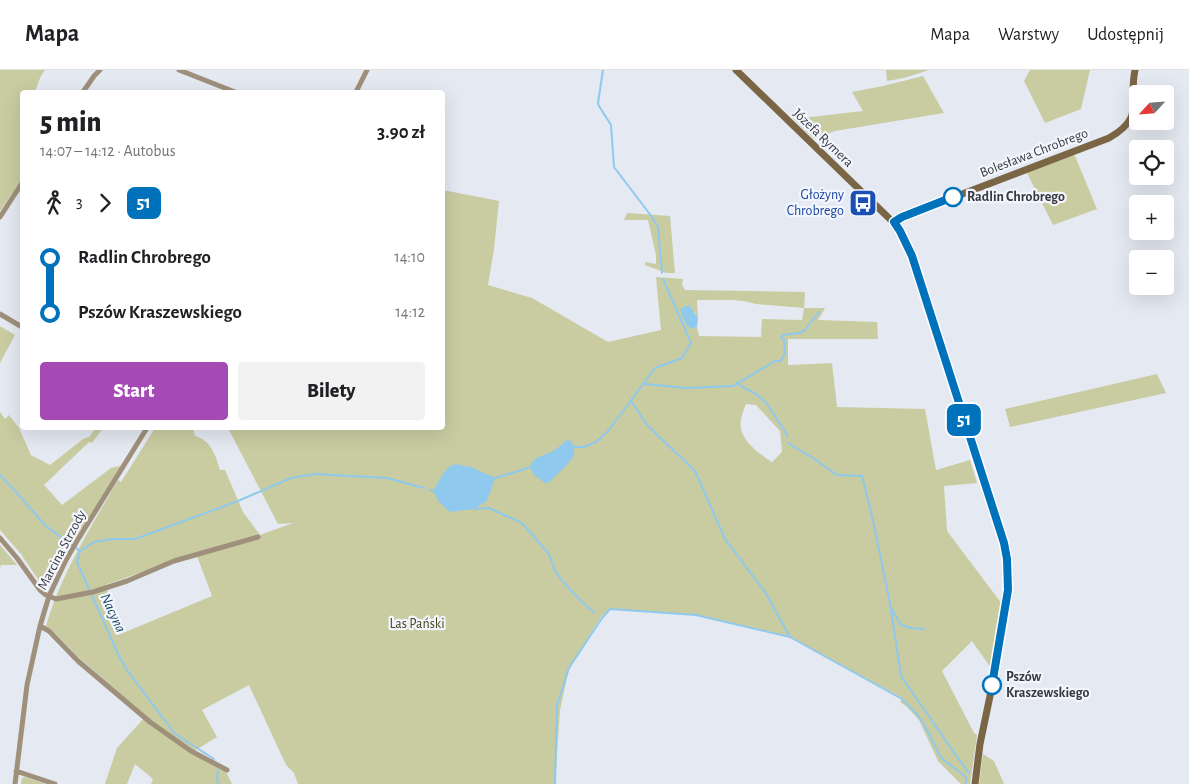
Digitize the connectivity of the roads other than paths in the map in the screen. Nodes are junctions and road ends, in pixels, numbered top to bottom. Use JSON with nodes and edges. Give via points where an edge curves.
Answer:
{"nodes":[{"id":1,"x":100,"y":70,"type":"edge"},
{"id":2,"x":179,"y":70,"type":"edge"},
{"id":3,"x":367,"y":70,"type":"edge"},
{"id":4,"x":736,"y":70,"type":"edge"},
{"id":5,"x":1135,"y":70,"type":"edge"},
{"id":6,"x":84,"y":90,"type":"edge"},
{"id":7,"x":229,"y":90,"type":"edge"},
{"id":8,"x":357,"y":90,"type":"edge"},
{"id":9,"x":20,"y":186,"type":"edge"},
{"id":10,"x":0,"y":217,"type":"edge"},
{"id":11,"x":894,"y":222,"type":"junction"},
{"id":12,"x":0,"y":314,"type":"edge"},
{"id":13,"x":20,"y":325,"type":"edge"},
{"id":14,"x":146,"y":430,"type":"edge"},
{"id":15,"x":258,"y":537,"type":"dead end"},
{"id":16,"x":0,"y":538,"type":"edge"},
{"id":17,"x":49,"y":596,"type":"junction"},
{"id":18,"x":40,"y":626,"type":"junction"},
{"id":19,"x":16,"y":770,"type":"junction"},
{"id":20,"x":227,"y":770,"type":"dead end"},
{"id":21,"x":15,"y":784,"type":"edge"},
{"id":22,"x":56,"y":784,"type":"edge"},
{"id":23,"x":975,"y":784,"type":"edge"}],
"edges":[{"from":1,"to":6,"type":"street"},
{"from":2,"to":7,"type":"street"},
{"from":3,"to":8,"type":"street"},
{"from":4,"to":11,"type":"street","name":"Józefa Rymera"},
{"from":5,"to":11,"type":"street","name":"Bolesława Chrobrego","via":[[1133,113],[1121,131]]},
{"from":9,"to":10,"type":"street"},
{"from":11,"to":23,"type":"street","name":"Józefa Rymera","via":[[912,256],[1007,559],[1008,590]]},
{"from":12,"to":13,"type":"street"},
{"from":14,"to":17,"type":"street","name":"Marcina Strzody","via":[[71,551]]},
{"from":15,"to":17,"type":"street","via":[[174,562],[91,593],[56,599]]},
{"from":16,"to":17,"type":"street","via":[[40,590]]},
{"from":17,"to":18,"type":"street","name":"Marcina Strzody"},
{"from":18,"to":19,"type":"street","name":"Marcina Strzody","via":[[27,685]]},
{"from":18,"to":20,"type":"street","via":[[150,722],[191,751]]},
{"from":19,"to":21,"type":"street","name":"Marcina Strzody"},
{"from":19,"to":22,"type":"street"}]}
